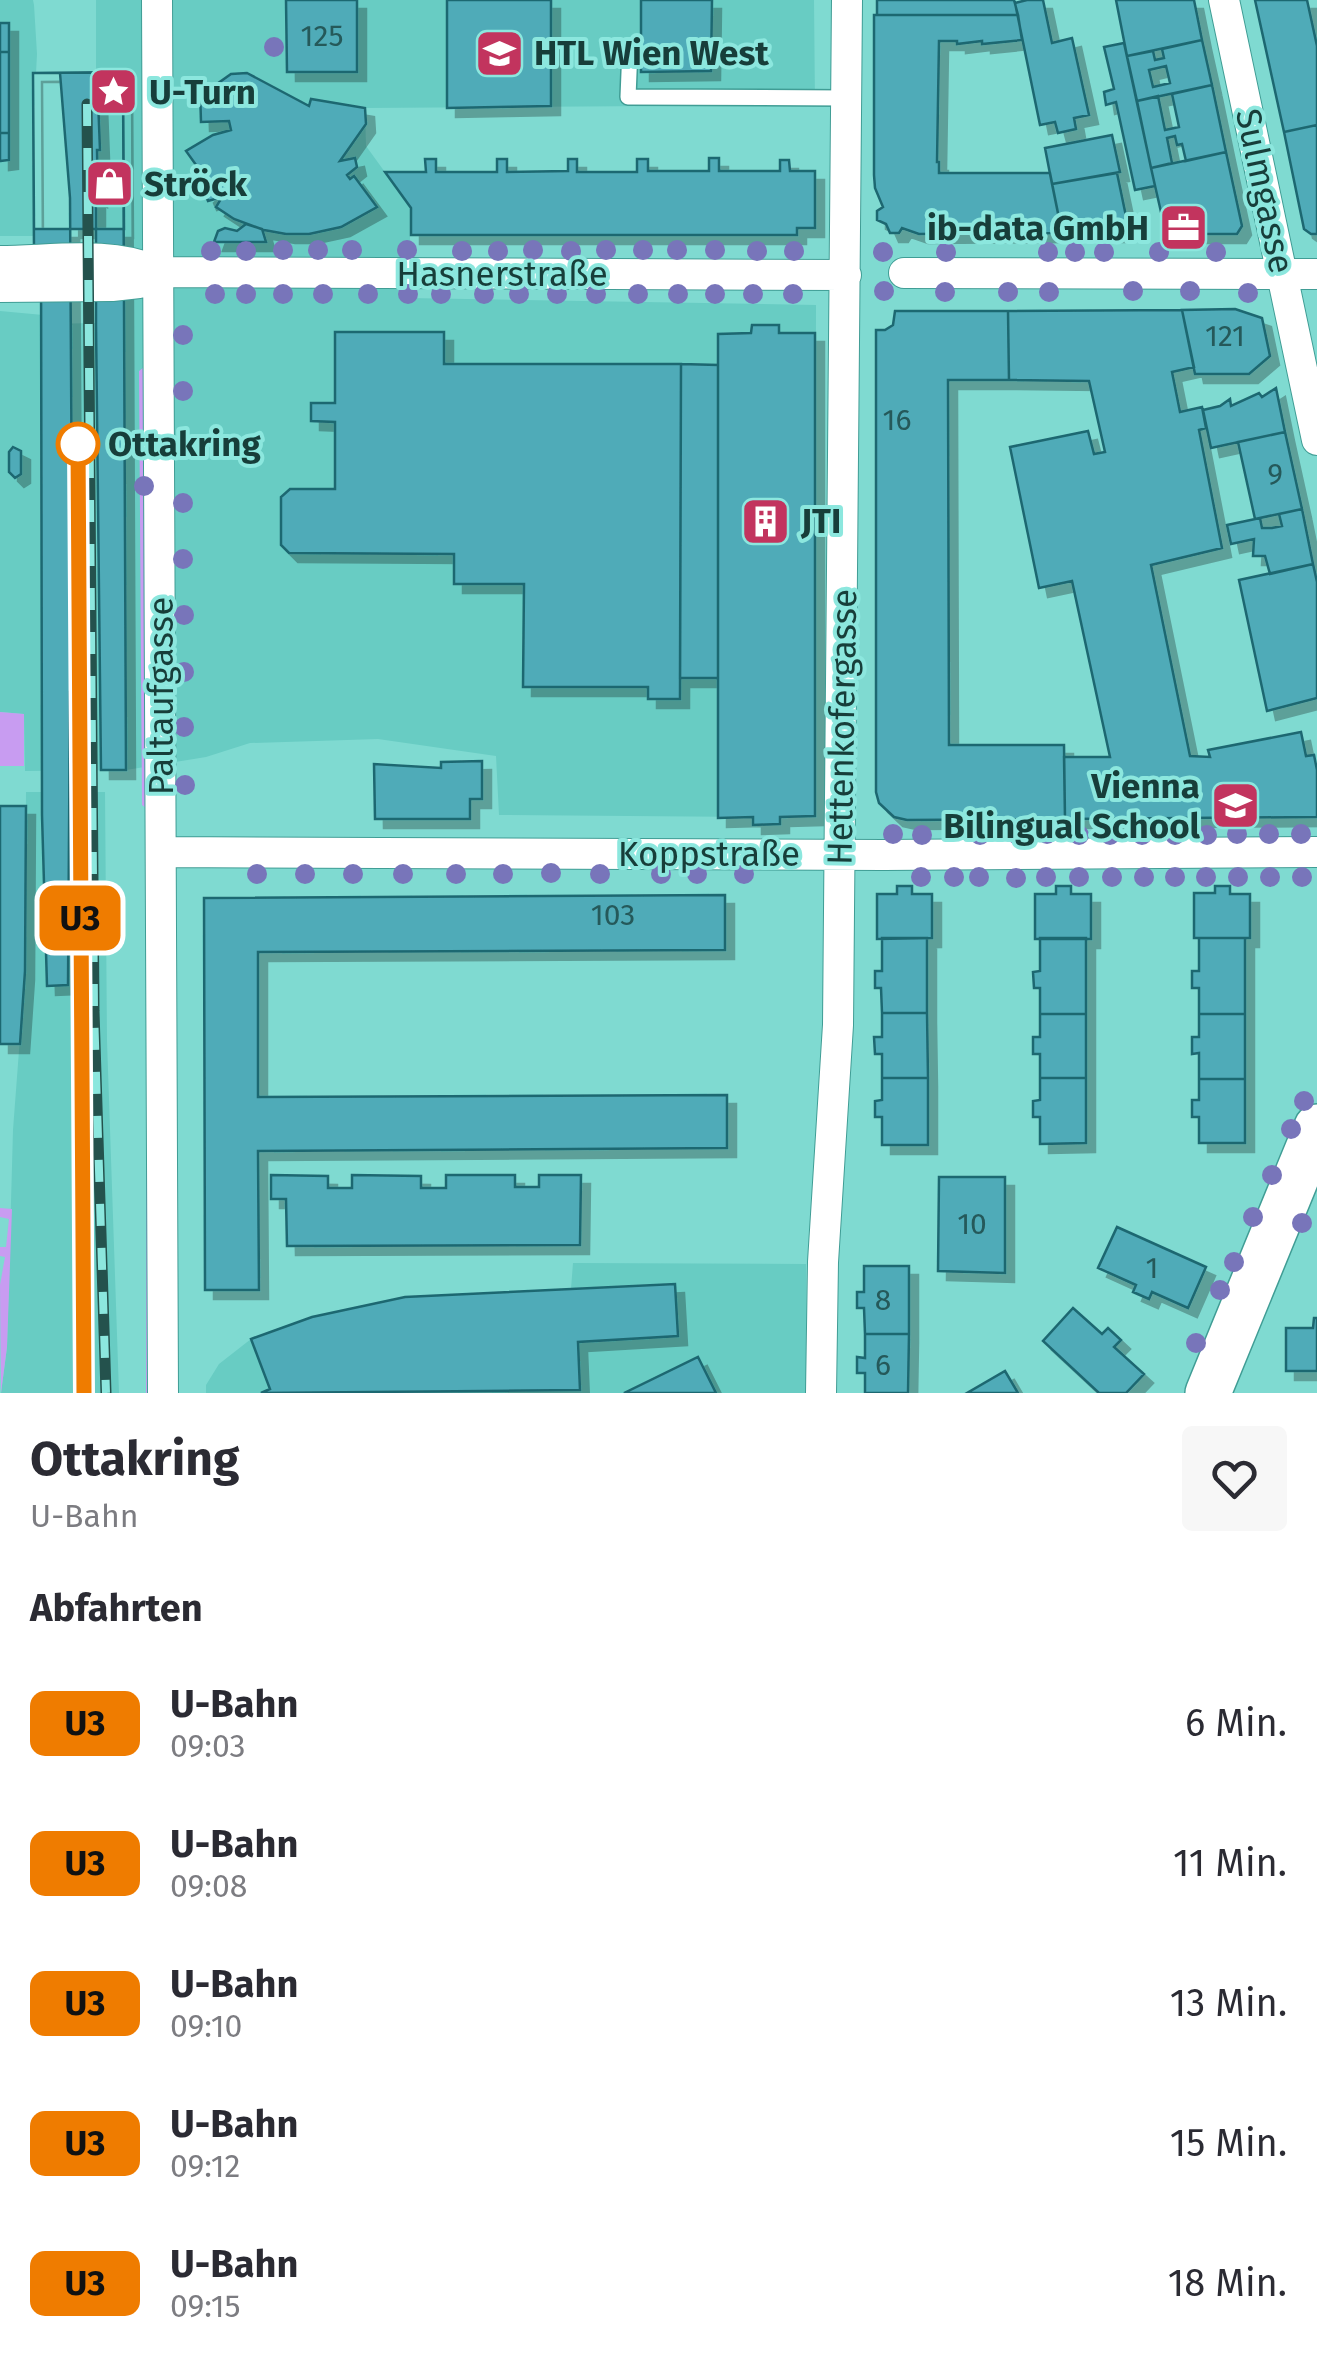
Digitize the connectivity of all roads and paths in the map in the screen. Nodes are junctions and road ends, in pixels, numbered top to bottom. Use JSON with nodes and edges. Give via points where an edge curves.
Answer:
{"nodes":[{"id":1,"x":157,"y":0,"type":"edge"},
{"id":2,"x":846,"y":0,"type":"edge"},
{"id":3,"x":1224,"y":0,"type":"edge"},
{"id":4,"x":630,"y":48,"type":"dead end"},
{"id":5,"x":847,"y":98,"type":"junction"},
{"id":6,"x":0,"y":261,"type":"edge"},
{"id":7,"x":158,"y":272,"type":"junction"},
{"id":8,"x":904,"y":273,"type":"dead end"},
{"id":9,"x":1284,"y":274,"type":"junction"},
{"id":10,"x":1317,"y":274,"type":"edge"},
{"id":11,"x":846,"y":276,"type":"junction"},
{"id":12,"x":0,"y":287,"type":"edge"},
{"id":13,"x":1317,"y":440,"type":"edge"},
{"id":14,"x":162,"y":852,"type":"junction"},
{"id":15,"x":1317,"y":852,"type":"edge"},
{"id":16,"x":841,"y":855,"type":"junction"},
{"id":17,"x":1317,"y":1128,"type":"edge"},
{"id":18,"x":164,"y":1393,"type":"edge"},
{"id":19,"x":821,"y":1393,"type":"edge"},
{"id":20,"x":1208,"y":1393,"type":"edge"}],
"edges":[{"from":1,"to":7,"type":"street","name":"Paltaufgasse"},
{"from":2,"to":5,"type":"street","name":"Hettenkofergasse"},
{"from":3,"to":9,"type":"street","name":"Sulmgasse"},
{"from":4,"to":5,"type":"lane","via":[[628,98]]},
{"from":5,"to":11,"type":"street","name":"Hettenkofergasse"},
{"from":6,"to":7,"type":"street","name":"Hasnerstraße","via":[[113,260]]},
{"from":7,"to":11,"type":"street","name":"Hasnerstraße"},
{"from":7,"to":12,"type":"street","name":"Hasnerstraße","via":[[139,284]]},
{"from":7,"to":14,"type":"street","name":"Paltaufgasse"},
{"from":8,"to":9,"type":"street"},
{"from":9,"to":10,"type":"street"},
{"from":9,"to":13,"type":"street","name":"Sulmgasse"},
{"from":11,"to":16,"type":"street","name":"Hettenkofergasse"},
{"from":14,"to":16,"type":"street","name":"Koppstraße"},
{"from":14,"to":18,"type":"street","name":"Paltaufgasse"},
{"from":15,"to":16,"type":"street","name":"Koppstraße"},
{"from":16,"to":19,"type":"street","name":"Hettenkofergasse"},
{"from":17,"to":20,"type":"main road"}]}
